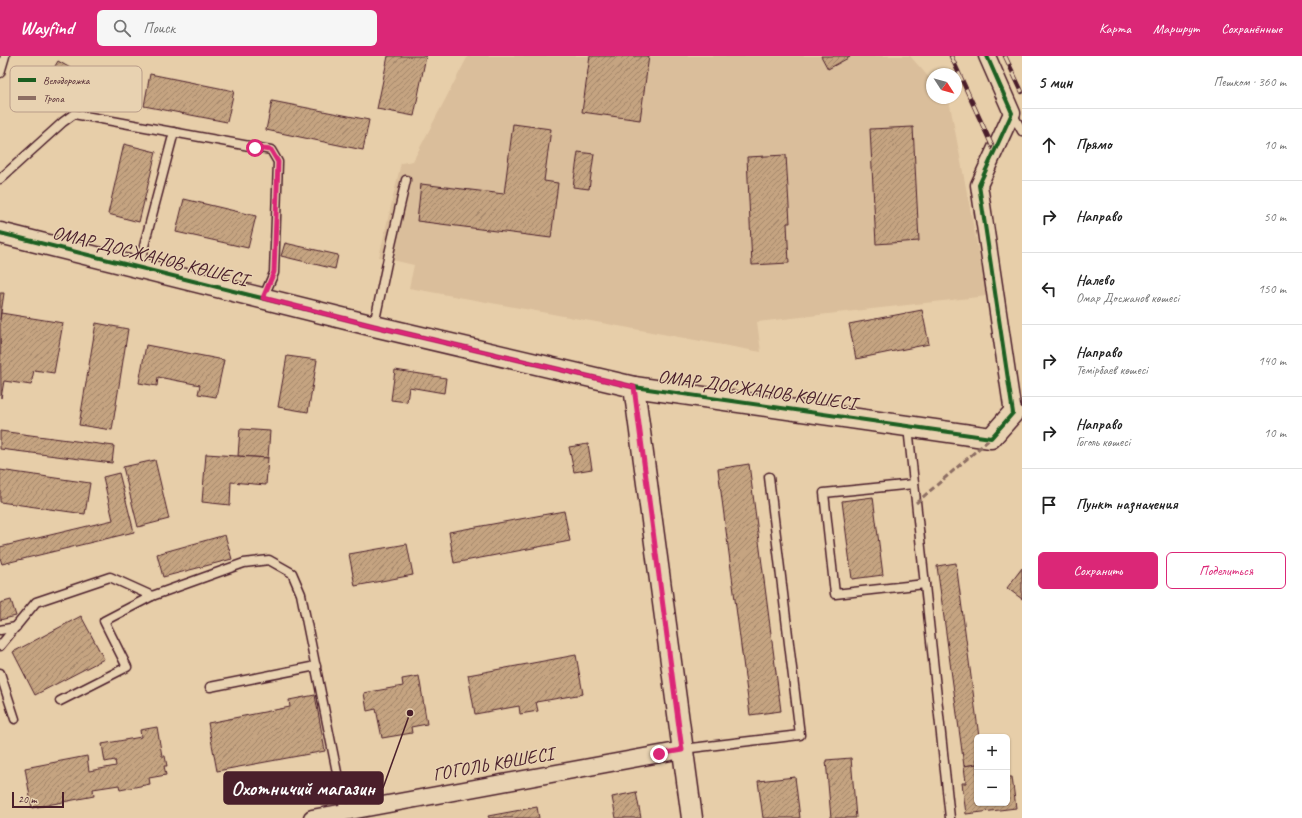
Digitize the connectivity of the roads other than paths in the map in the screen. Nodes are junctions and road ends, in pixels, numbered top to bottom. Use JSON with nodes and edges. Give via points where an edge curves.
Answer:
{"nodes":[{"id":1,"x":5,"y":56,"type":"edge"},
{"id":2,"x":987,"y":56,"type":"edge"},
{"id":3,"x":0,"y":73,"type":"edge"},
{"id":4,"x":1012,"y":113,"type":"junction"},
{"id":5,"x":174,"y":132,"type":"junction"},
{"id":6,"x":1022,"y":132,"type":"edge"},
{"id":7,"x":0,"y":179,"type":"edge"},
{"id":8,"x":406,"y":180,"type":"dead end"},
{"id":9,"x":0,"y":233,"type":"edge"},
{"id":10,"x":140,"y":267,"type":"junction"},
{"id":11,"x":263,"y":298,"type":"junction"},
{"id":12,"x":374,"y":326,"type":"junction"},
{"id":13,"x":634,"y":387,"type":"junction"},
{"id":14,"x":1013,"y":413,"type":"joint"},
{"id":15,"x":908,"y":426,"type":"junction"},
{"id":16,"x":769,"y":478,"type":"dead end"},
{"id":17,"x":914,"y":484,"type":"junction"},
{"id":18,"x":925,"y":584,"type":"junction"},
{"id":19,"x":152,"y":596,"type":"junction"},
{"id":20,"x":16,"y":627,"type":"junction"},
{"id":21,"x":0,"y":630,"type":"edge"},
{"id":22,"x":0,"y":646,"type":"edge"},
{"id":23,"x":316,"y":666,"type":"junction"},
{"id":24,"x":0,"y":673,"type":"edge"},
{"id":25,"x":210,"y":687,"type":"dead end"},
{"id":26,"x":60,"y":701,"type":"dead end"},
{"id":27,"x":15,"y":719,"type":"dead end"},
{"id":28,"x":682,"y":750,"type":"junction"},
{"id":29,"x":345,"y":812,"type":"junction"},
{"id":30,"x":312,"y":818,"type":"edge"},
{"id":31,"x":692,"y":818,"type":"edge"},
{"id":32,"x":950,"y":818,"type":"edge"}],
"edges":[{"from":1,"to":3,"type":"lane"},
{"from":2,"to":4,"type":"street"},
{"from":4,"to":6,"type":"lane"},
{"from":4,"to":14,"type":"street","via":[[979,185]]},
{"from":5,"to":7,"type":"lane","via":[[74,114]]},
{"from":5,"to":10,"type":"lane"},
{"from":5,"to":11,"type":"lane","via":[[271,150],[278,162],[274,272]]},
{"from":8,"to":12,"type":"lane"},
{"from":9,"to":10,"type":"street","name":"ОМАР ДОСЖАНОВ КӨШЕСІ"},
{"from":10,"to":11,"type":"street","name":"ОМАР ДОСЖАНОВ КӨШЕСІ"},
{"from":11,"to":12,"type":"street","name":"ОМАР ДОСЖАНОВ КӨШЕСІ"},
{"from":12,"to":13,"type":"street","name":"ОМАР ДОСЖАНОВ КӨШЕСІ"},
{"from":13,"to":15,"type":"street","name":"ОМАР ДОСЖАНОВ КӨШЕСІ"},
{"from":13,"to":28,"type":"street"},
{"from":14,"to":15,"type":"street","name":"ОМАР ДОСЖАНОВ КӨШЕСІ","via":[[991,438]]},
{"from":15,"to":17,"type":"lane"},
{"from":16,"to":28,"type":"lane","via":[[800,735]]},
{"from":17,"to":18,"type":"lane"},
{"from":17,"to":18,"type":"lane","via":[[824,493],[835,594]]},
{"from":18,"to":32,"type":"lane"},
{"from":19,"to":20,"type":"lane","via":[[110,577],[36,602]]},
{"from":19,"to":23,"type":"lane","via":[[244,563],[270,560],[292,573],[302,594]]},
{"from":19,"to":26,"type":"lane","via":[[104,621],[127,667]]},
{"from":20,"to":21,"type":"lane"},
{"from":20,"to":22,"type":"lane"},
{"from":23,"to":25,"type":"lane"},
{"from":23,"to":29,"type":"lane"},
{"from":24,"to":27,"type":"lane"},
{"from":28,"to":29,"type":"street","name":"ГОГОЛЬ КӨШЕСІ"},
{"from":28,"to":31,"type":"street"},
{"from":29,"to":30,"type":"street","name":"ГОГОЛЬ КӨШЕСІ"}]}
